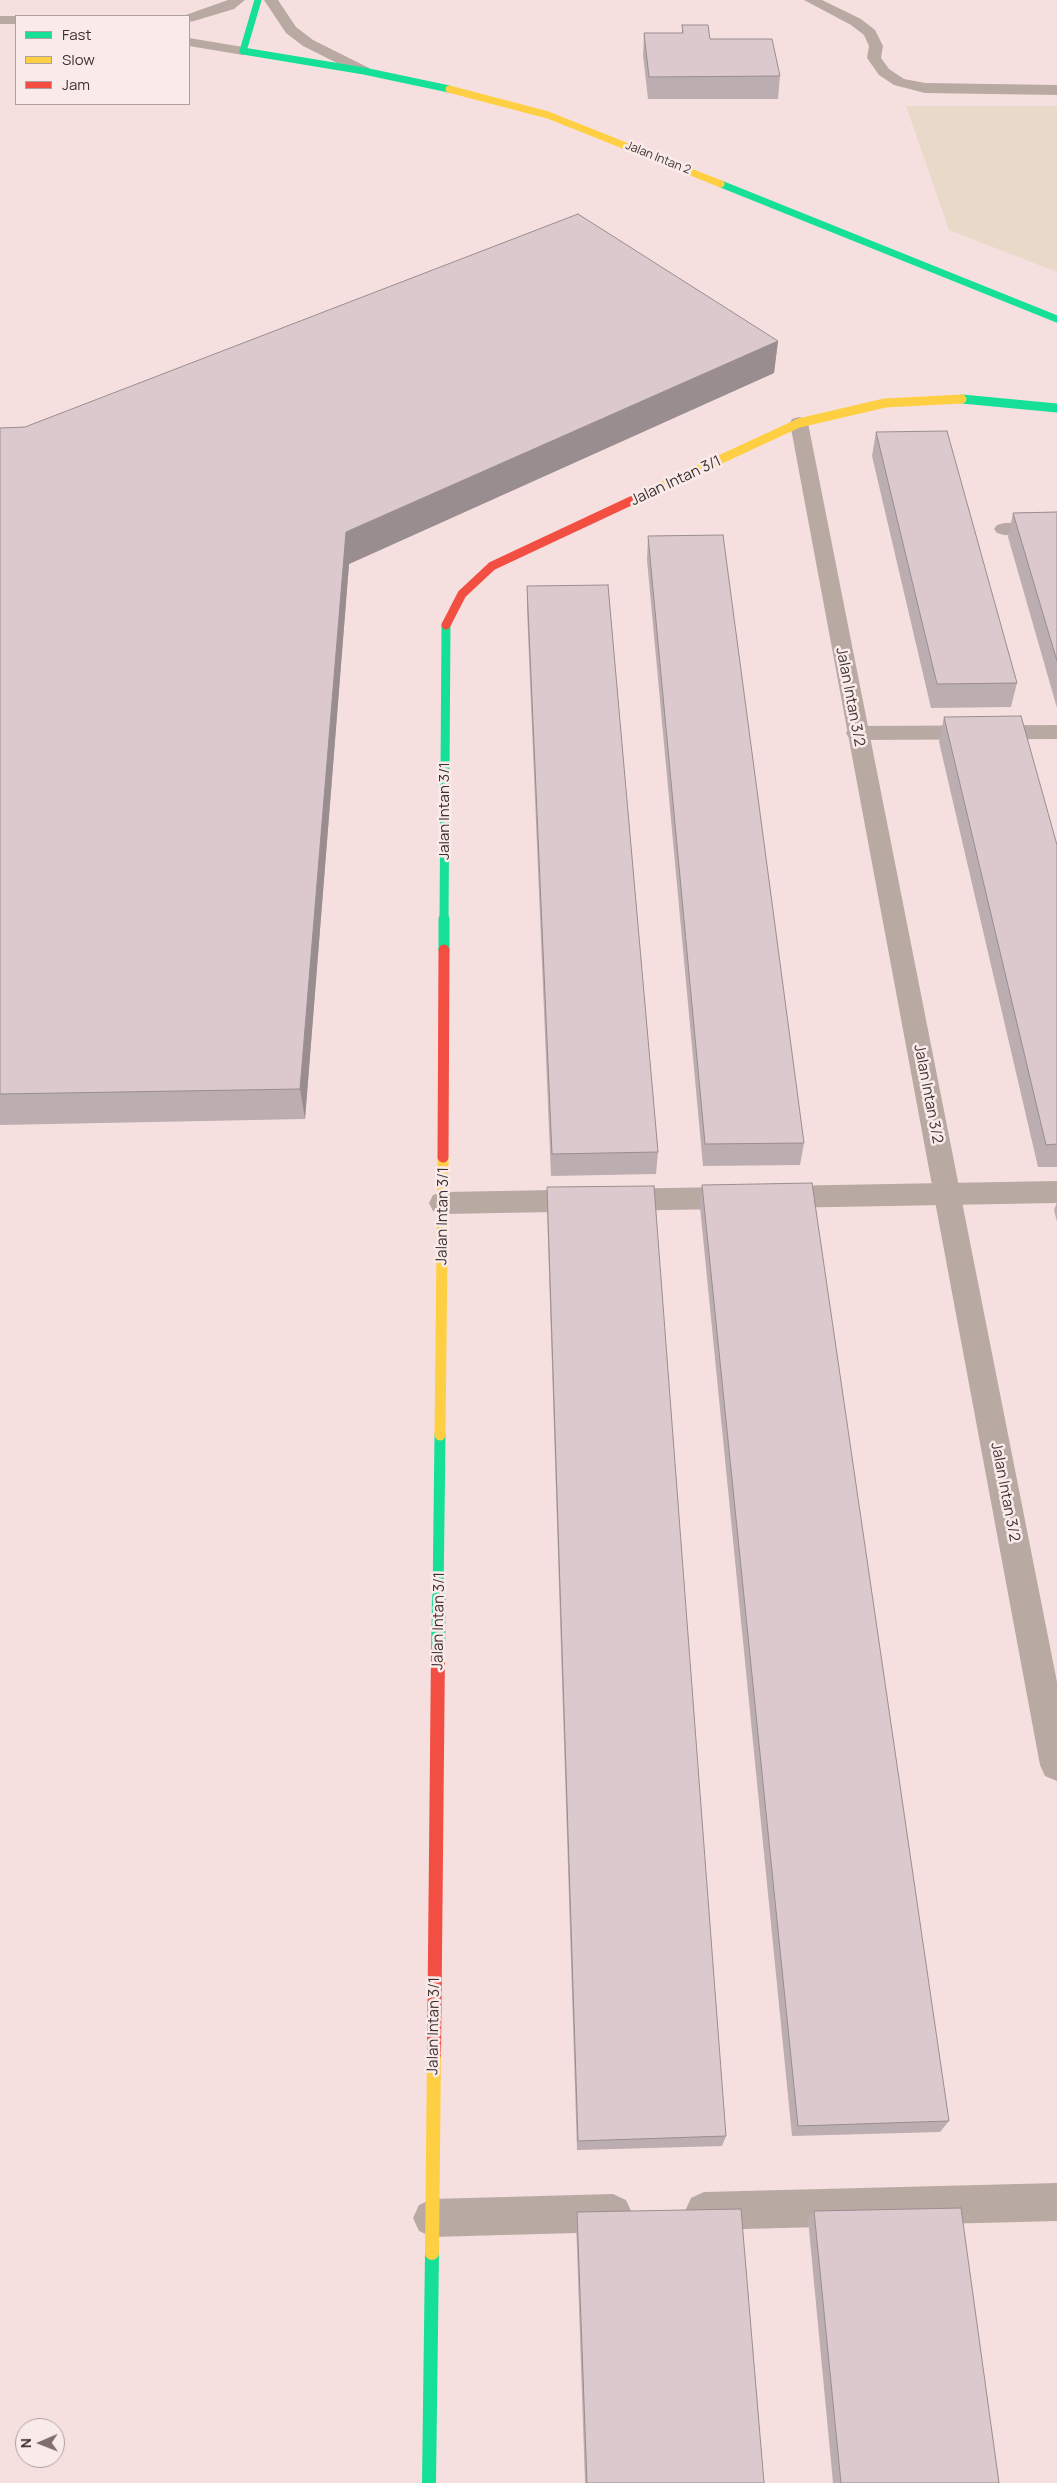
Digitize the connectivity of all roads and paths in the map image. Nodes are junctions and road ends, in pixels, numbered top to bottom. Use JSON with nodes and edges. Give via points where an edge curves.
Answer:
{"nodes":[{"id":1,"x":238,"y":0,"type":"edge"},
{"id":2,"x":258,"y":0,"type":"edge"},
{"id":3,"x":271,"y":0,"type":"edge"},
{"id":4,"x":811,"y":0,"type":"edge"},
{"id":5,"x":190,"y":18,"type":"edge"},
{"id":6,"x":0,"y":20,"type":"edge"},
{"id":7,"x":15,"y":20,"type":"edge"},
{"id":8,"x":190,"y":42,"type":"edge"},
{"id":9,"x":243,"y":51,"type":"junction"},
{"id":10,"x":364,"y":71,"type":"junction"},
{"id":11,"x":1057,"y":90,"type":"edge"},
{"id":12,"x":1057,"y":320,"type":"edge"},
{"id":13,"x":1057,"y":408,"type":"edge"},
{"id":14,"x":799,"y":424,"type":"junction"},
{"id":15,"x":1057,"y":528,"type":"edge"},
{"id":16,"x":1004,"y":529,"type":"dead end"},
{"id":17,"x":1057,"y":732,"type":"edge"},
{"id":18,"x":857,"y":734,"type":"junction"},
{"id":19,"x":1057,"y":1192,"type":"edge"},
{"id":20,"x":947,"y":1193,"type":"junction"},
{"id":21,"x":443,"y":1203,"type":"junction"},
{"id":22,"x":1057,"y":1765,"type":"edge"},
{"id":23,"x":1057,"y":2202,"type":"edge"},
{"id":24,"x":432,"y":2218,"type":"junction"},
{"id":25,"x":429,"y":2483,"type":"edge"}],
"edges":[{"from":1,"to":5,"type":"street","via":[[229,6]]},
{"from":2,"to":9,"type":"street"},
{"from":3,"to":10,"type":"street","via":[[291,30],[308,43]]},
{"from":4,"to":11,"type":"street","via":[[856,22],[870,33],[876,46],[874,58],[884,72],[899,82],[925,88]]},
{"from":6,"to":7,"type":"street"},
{"from":8,"to":9,"type":"street","name":"Jalan Intan 2"},
{"from":9,"to":10,"type":"street","name":"Jalan Intan 2"},
{"from":10,"to":12,"type":"street","name":"Jalan Intan 2","via":[[463,92],[548,115]]},
{"from":13,"to":14,"type":"street","name":"Jalan Intan 3/1","via":[[966,399],[885,403]]},
{"from":14,"to":18,"type":"street","name":"Jalan Intan 3/2"},
{"from":14,"to":21,"type":"street","name":"Jalan Intan 3/1","via":[[492,566],[462,594],[446,623]]},
{"from":15,"to":16,"type":"street"},
{"from":17,"to":18,"type":"street"},
{"from":18,"to":20,"type":"street","name":"Jalan Intan 3/2"},
{"from":19,"to":20,"type":"street"},
{"from":20,"to":21,"type":"street"},
{"from":20,"to":22,"type":"street","name":"Jalan Intan 3/2"},
{"from":21,"to":24,"type":"street","name":"Jalan Intan 3/1"},
{"from":23,"to":24,"type":"street"},
{"from":24,"to":25,"type":"street","name":"Jalan Intan 3/1"}]}
